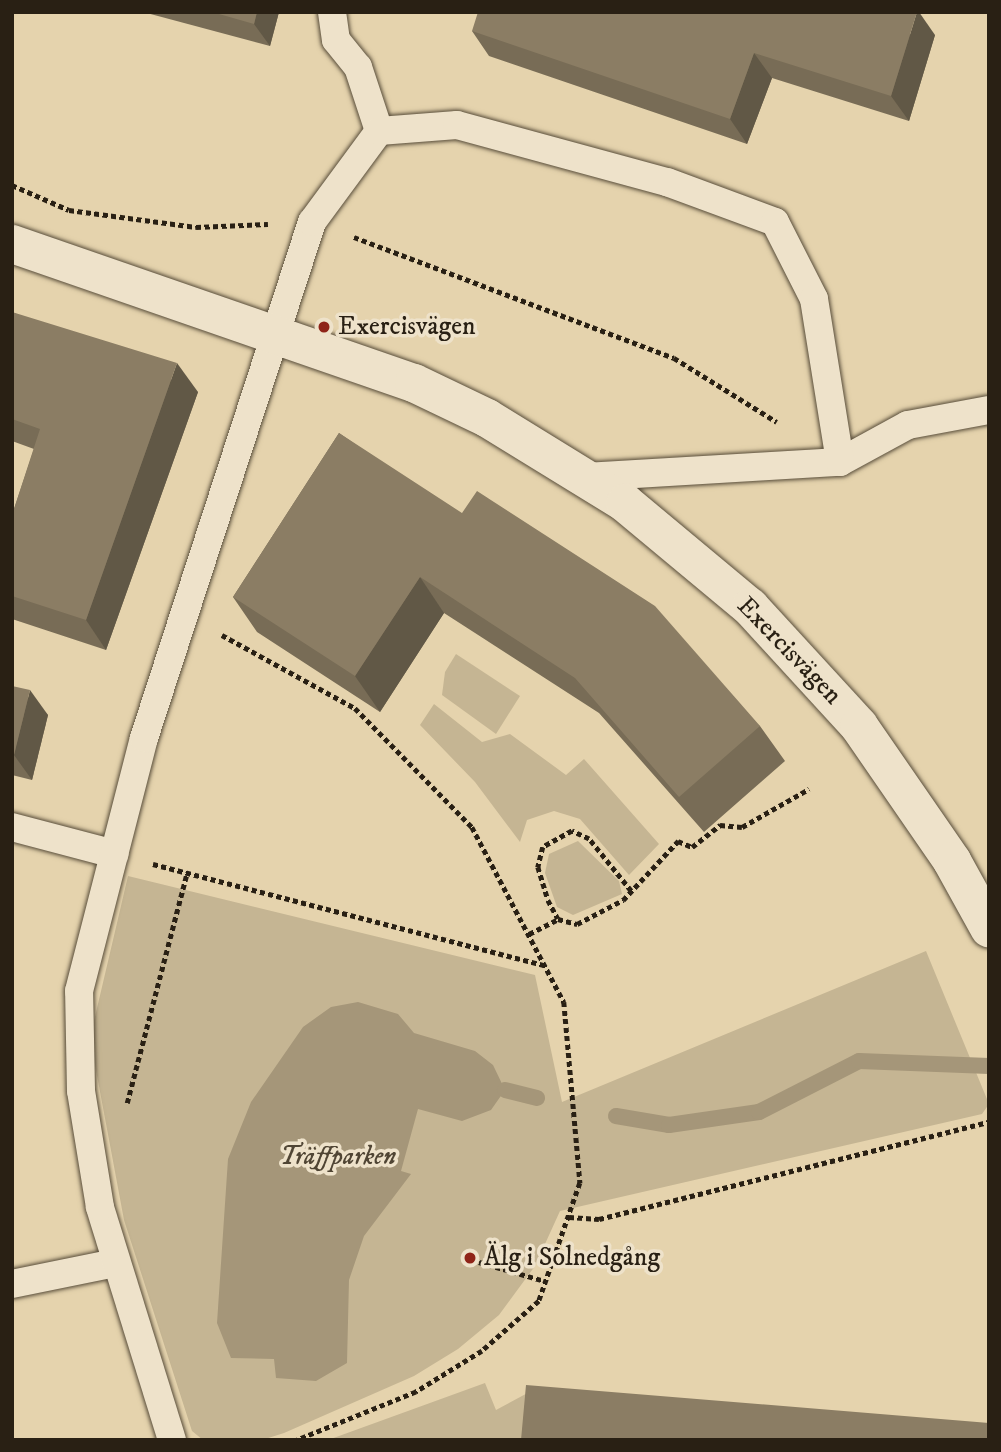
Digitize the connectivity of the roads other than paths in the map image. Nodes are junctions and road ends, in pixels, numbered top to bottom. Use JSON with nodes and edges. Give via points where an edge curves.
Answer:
{"nodes":[{"id":1,"x":332,"y":12,"type":"edge"},
{"id":2,"x":379,"y":131,"type":"junction"},
{"id":3,"x":12,"y":244,"type":"edge"},
{"id":4,"x":275,"y":332,"type":"junction"},
{"id":5,"x":989,"y":410,"type":"edge"},
{"id":6,"x":840,"y":462,"type":"junction"},
{"id":7,"x":585,"y":477,"type":"junction"},
{"id":8,"x":12,"y":827,"type":"edge"},
{"id":9,"x":114,"y":855,"type":"junction"},
{"id":10,"x":989,"y":928,"type":"edge"},
{"id":11,"x":115,"y":1263,"type":"junction"},
{"id":12,"x":12,"y":1284,"type":"edge"},
{"id":13,"x":172,"y":1440,"type":"edge"}],
"edges":[{"from":1,"to":2,"type":"lane","via":[[336,40],[358,67]]},
{"from":2,"to":4,"type":"lane","via":[[312,222]]},
{"from":2,"to":6,"type":"lane","via":[[457,125],[667,182],[775,222],[814,299]]},
{"from":3,"to":4,"type":"street","name":"Exercisvägen"},
{"from":4,"to":7,"type":"street","name":"Exercisvägen","via":[[414,383]]},
{"from":4,"to":9,"type":"lane","via":[[184,614]]},
{"from":5,"to":6,"type":"lane","via":[[908,425]]},
{"from":6,"to":7,"type":"lane"},
{"from":7,"to":10,"type":"street","name":"Exercisvägen","via":[[689,553],[807,665],[908,792]]},
{"from":8,"to":9,"type":"lane"},
{"from":9,"to":11,"type":"lane","via":[[79,991],[81,1091]]},
{"from":11,"to":12,"type":"lane"},
{"from":11,"to":13,"type":"lane"}]}
